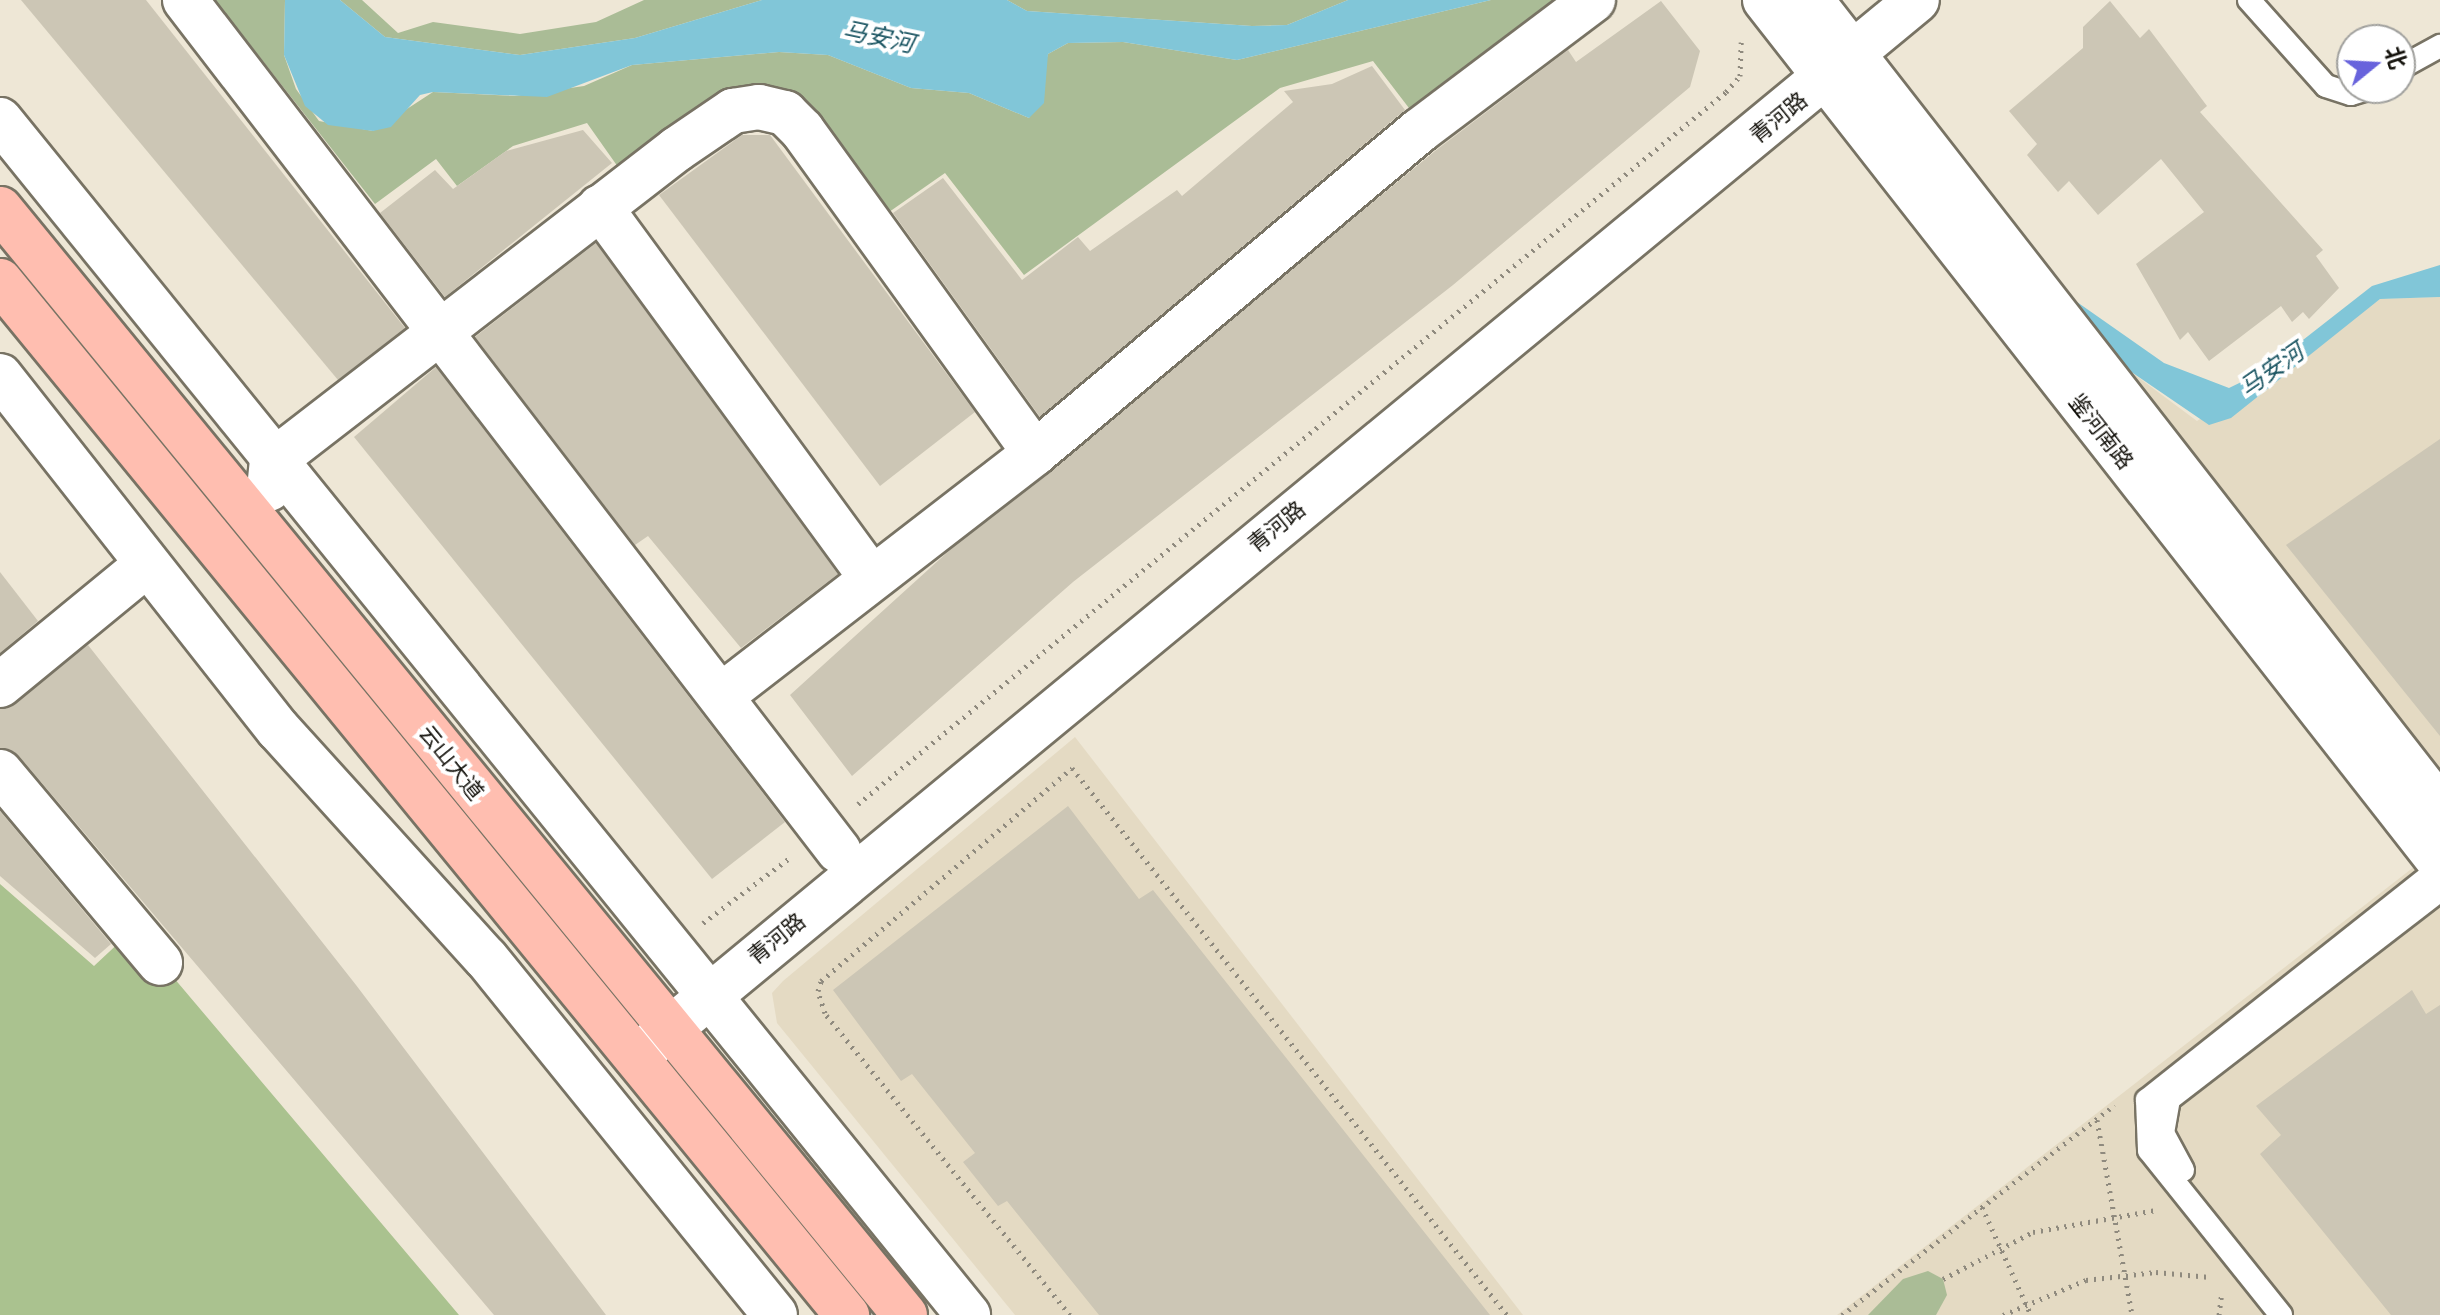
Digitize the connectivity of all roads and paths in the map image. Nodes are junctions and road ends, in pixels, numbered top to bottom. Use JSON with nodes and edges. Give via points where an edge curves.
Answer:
{"nodes":[{"id":1,"x":185,"y":0,"type":"edge"},
{"id":2,"x":1593,"y":0,"type":"edge"},
{"id":3,"x":1765,"y":0,"type":"edge"},
{"id":4,"x":1811,"y":0,"type":"edge"},
{"id":5,"x":1877,"y":0,"type":"edge"},
{"id":6,"x":1917,"y":0,"type":"edge"},
{"id":7,"x":2249,"y":0,"type":"edge"},
{"id":8,"x":2440,"y":46,"type":"edge"},
{"id":9,"x":1831,"y":56,"type":"junction"},
{"id":10,"x":2416,"y":59,"type":"edge"},
{"id":11,"x":2336,"y":89,"type":"edge"},
{"id":12,"x":0,"y":120,"type":"edge"},
{"id":13,"x":600,"y":207,"type":"junction"},
{"id":14,"x":0,"y":209,"type":"edge"},
{"id":15,"x":0,"y":281,"type":"edge"},
{"id":16,"x":445,"y":332,"type":"junction"},
{"id":17,"x":0,"y":376,"type":"edge"},
{"id":18,"x":1035,"y":453,"type":"junction"},
{"id":19,"x":272,"y":462,"type":"junction"},
{"id":20,"x":265,"y":534,"type":"junction"},
{"id":21,"x":145,"y":566,"type":"junction"},
{"id":22,"x":871,"y":577,"type":"junction"},
{"id":23,"x":0,"y":685,"type":"edge"},
{"id":24,"x":722,"y":695,"type":"junction"},
{"id":25,"x":0,"y":772,"type":"edge"},
{"id":26,"x":2440,"y":808,"type":"edge"},
{"id":27,"x":839,"y":851,"type":"junction"},
{"id":28,"x":2440,"y":862,"type":"edge"},
{"id":29,"x":2440,"y":868,"type":"edge"},
{"id":30,"x":2440,"y":890,"type":"edge"},
{"id":31,"x":160,"y":963,"type":"dead end"},
{"id":32,"x":699,"y":983,"type":"junction"},
{"id":33,"x":662,"y":1017,"type":"junction"},
{"id":34,"x":628,"y":1045,"type":"junction"},
{"id":35,"x":2097,"y":1120,"type":"dead end"},
{"id":36,"x":1982,"y":1207,"type":"dead end"},
{"id":37,"x":2170,"y":1210,"type":"dead end"},
{"id":38,"x":2115,"y":1214,"type":"junction"},
{"id":39,"x":1999,"y":1247,"type":"junction"},
{"id":40,"x":2125,"y":1274,"type":"junction"},
{"id":41,"x":1943,"y":1279,"type":"dead end"},
{"id":42,"x":2224,"y":1280,"type":"dead end"},
{"id":43,"x":2025,"y":1303,"type":"junction"},
{"id":44,"x":775,"y":1315,"type":"edge"},
{"id":45,"x":847,"y":1315,"type":"edge"},
{"id":46,"x":905,"y":1315,"type":"edge"},
{"id":47,"x":968,"y":1315,"type":"edge"},
{"id":48,"x":1070,"y":1315,"type":"edge"},
{"id":49,"x":1507,"y":1315,"type":"edge"},
{"id":50,"x":2003,"y":1315,"type":"edge"},
{"id":51,"x":2031,"y":1315,"type":"edge"},
{"id":52,"x":2132,"y":1315,"type":"edge"},
{"id":53,"x":2281,"y":1315,"type":"edge"},
{"id":54,"x":2299,"y":1315,"type":"edge"}],
"edges":[{"from":1,"to":16,"type":"street"},
{"from":2,"to":18,"type":"street","via":[[1419,131]]},
{"from":3,"to":9,"type":"street","name":"鉴河南路"},
{"from":4,"to":9,"type":"street","name":"鉴河南路"},
{"from":5,"to":9,"type":"street","name":"青河路"},
{"from":6,"to":9,"type":"street","name":"青河路"},
{"from":7,"to":11,"type":"lane","via":[[2326,86]]},
{"from":8,"to":10,"type":"lane"},
{"from":9,"to":26,"type":"street","name":"鉴河南路"},
{"from":9,"to":27,"type":"street","name":"青河路"},
{"from":9,"to":28,"type":"street","name":"鉴河南路"},
{"from":9,"to":32,"type":"street","name":"青河路"},
{"from":12,"to":19,"type":"street"},
{"from":13,"to":16,"type":"street"},
{"from":13,"to":18,"type":"street","via":[[733,111],[785,113]]},
{"from":13,"to":22,"type":"street"},
{"from":14,"to":20,"type":"main road","name":"云山大道"},
{"from":15,"to":34,"type":"main road","name":"云山大道"},
{"from":16,"to":19,"type":"street"},
{"from":16,"to":24,"type":"street"},
{"from":17,"to":21,"type":"street"},
{"from":18,"to":22,"type":"street"},
{"from":19,"to":20,"type":"street"},
{"from":19,"to":32,"type":"street"},
{"from":20,"to":33,"type":"main road","name":"云山大道"},
{"from":21,"to":23,"type":"street"},
{"from":21,"to":44,"type":"street","via":[[278,729],[486,958]]},
{"from":22,"to":24,"type":"street"},
{"from":24,"to":27,"type":"street"},
{"from":25,"to":31,"type":"street"},
{"from":27,"to":32,"type":"street","name":"青河路"},
{"from":29,"to":53,"type":"lane","via":[[2147,1100],[2149,1150]]},
{"from":30,"to":54,"type":"lane","via":[[2182,1087],[2163,1116],[2167,1151]]},
{"from":32,"to":33,"type":"street","name":"青河路"},
{"from":32,"to":47,"type":"street"},
{"from":33,"to":34,"type":"street","name":"青河路"},
{"from":33,"to":46,"type":"main road","name":"云山大道"},
{"from":34,"to":45,"type":"main road","name":"云山大道"},
{"from":35,"to":38,"type":"path"},
{"from":36,"to":39,"type":"path"},
{"from":37,"to":38,"type":"path"},
{"from":38,"to":39,"type":"path","via":[[2058,1224]]},
{"from":38,"to":40,"type":"path"},
{"from":39,"to":41,"type":"path"},
{"from":39,"to":43,"type":"path"},
{"from":40,"to":42,"type":"path"},
{"from":40,"to":43,"type":"path"},
{"from":40,"to":52,"type":"path"},
{"from":43,"to":50,"type":"path"},
{"from":43,"to":51,"type":"path"},
{"from":48,"to":49,"type":"path","via":[[825,1013],[818,991],[821,981],[1072,768]]}]}
